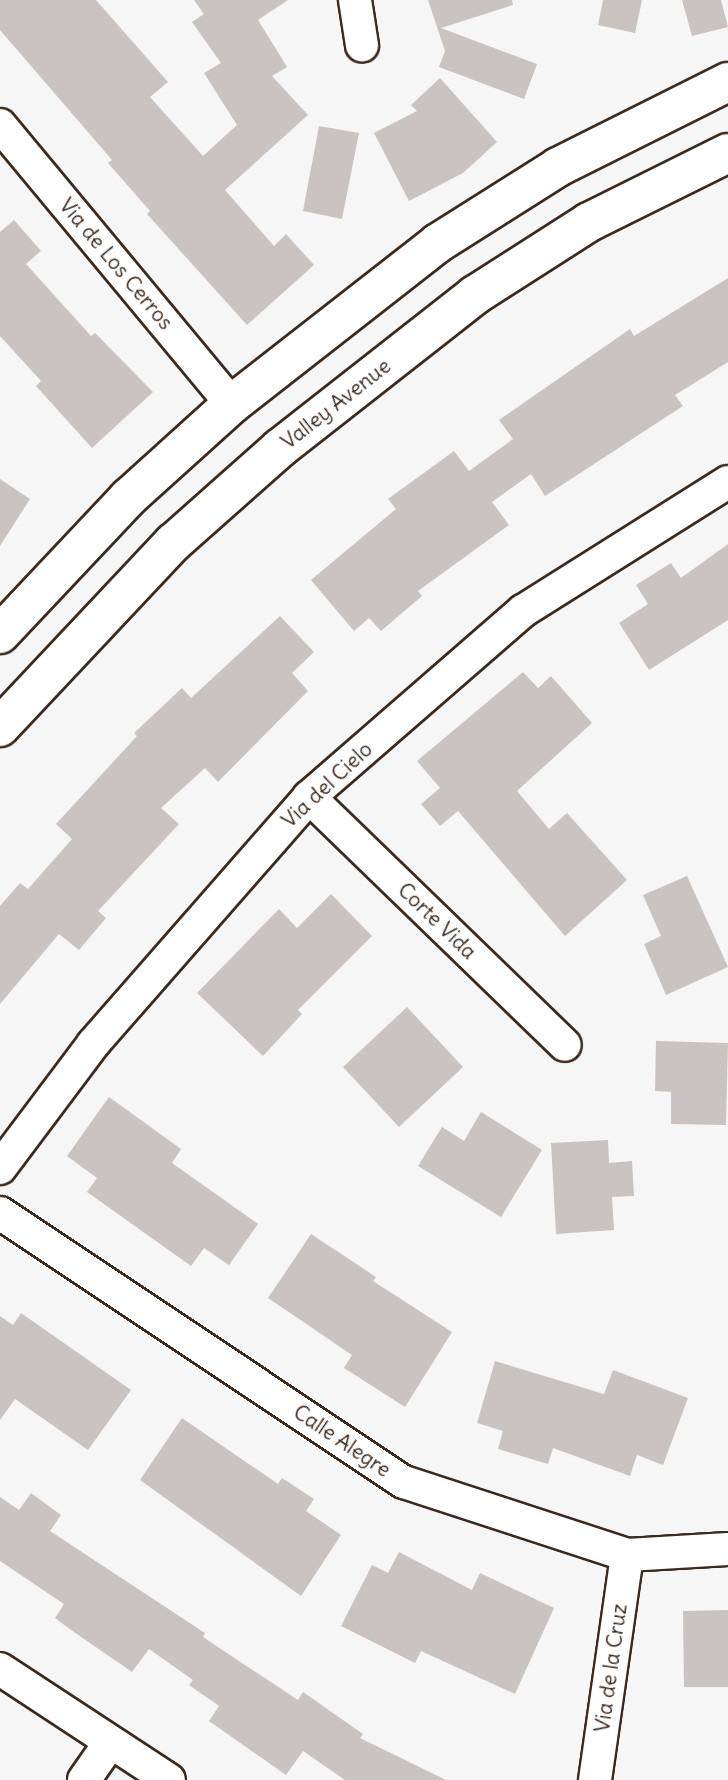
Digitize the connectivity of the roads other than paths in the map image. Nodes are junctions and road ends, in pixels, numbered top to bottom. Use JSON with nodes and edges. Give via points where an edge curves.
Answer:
{"nodes":[{"id":1,"x":355,"y":0,"type":"edge"},
{"id":2,"x":362,"y":45,"type":"dead end"},
{"id":3,"x":728,"y":82,"type":"edge"},
{"id":4,"x":0,"y":125,"type":"edge"},
{"id":5,"x":728,"y":153,"type":"edge"},
{"id":6,"x":232,"y":404,"type":"junction"},
{"id":7,"x":728,"y":482,"type":"edge"},
{"id":8,"x":0,"y":634,"type":"edge"},
{"id":9,"x":0,"y":727,"type":"edge"},
{"id":10,"x":309,"y":797,"type":"junction"},
{"id":11,"x":565,"y":1045,"type":"dead end"},
{"id":12,"x":0,"y":1168,"type":"edge"},
{"id":13,"x":0,"y":1213,"type":"edge"},
{"id":14,"x":728,"y":1549,"type":"edge"},
{"id":15,"x":627,"y":1555,"type":"junction"},
{"id":16,"x":0,"y":1670,"type":"edge"},
{"id":17,"x":108,"y":1744,"type":"junction"},
{"id":18,"x":84,"y":1780,"type":"edge"},
{"id":19,"x":169,"y":1780,"type":"edge"},
{"id":20,"x":595,"y":1780,"type":"edge"}],
"edges":[{"from":1,"to":2,"type":"street"},
{"from":3,"to":6,"type":"main road","via":[[558,167],[438,243]]},
{"from":4,"to":6,"type":"street","name":"Via de Los Cerros"},
{"from":5,"to":9,"type":"main road","name":"Valley Avenue","via":[[589,222],[475,295],[280,448],[173,543]]},
{"from":6,"to":8,"type":"main road","via":[[128,498]]},
{"from":7,"to":10,"type":"street","name":"Via del Cielo","via":[[523,611]]},
{"from":10,"to":11,"type":"street","name":"Corte Vida"},
{"from":10,"to":12,"type":"street","name":"Via del Cielo","via":[[93,1044]]},
{"from":13,"to":15,"type":"street","name":"Calle Alegre","via":[[404,1482]]},
{"from":14,"to":15,"type":"street","name":"Calle Alegre"},
{"from":15,"to":20,"type":"street","name":"Via de la Cruz"},
{"from":16,"to":17,"type":"street"},
{"from":17,"to":18,"type":"street"},
{"from":17,"to":19,"type":"street"}]}
